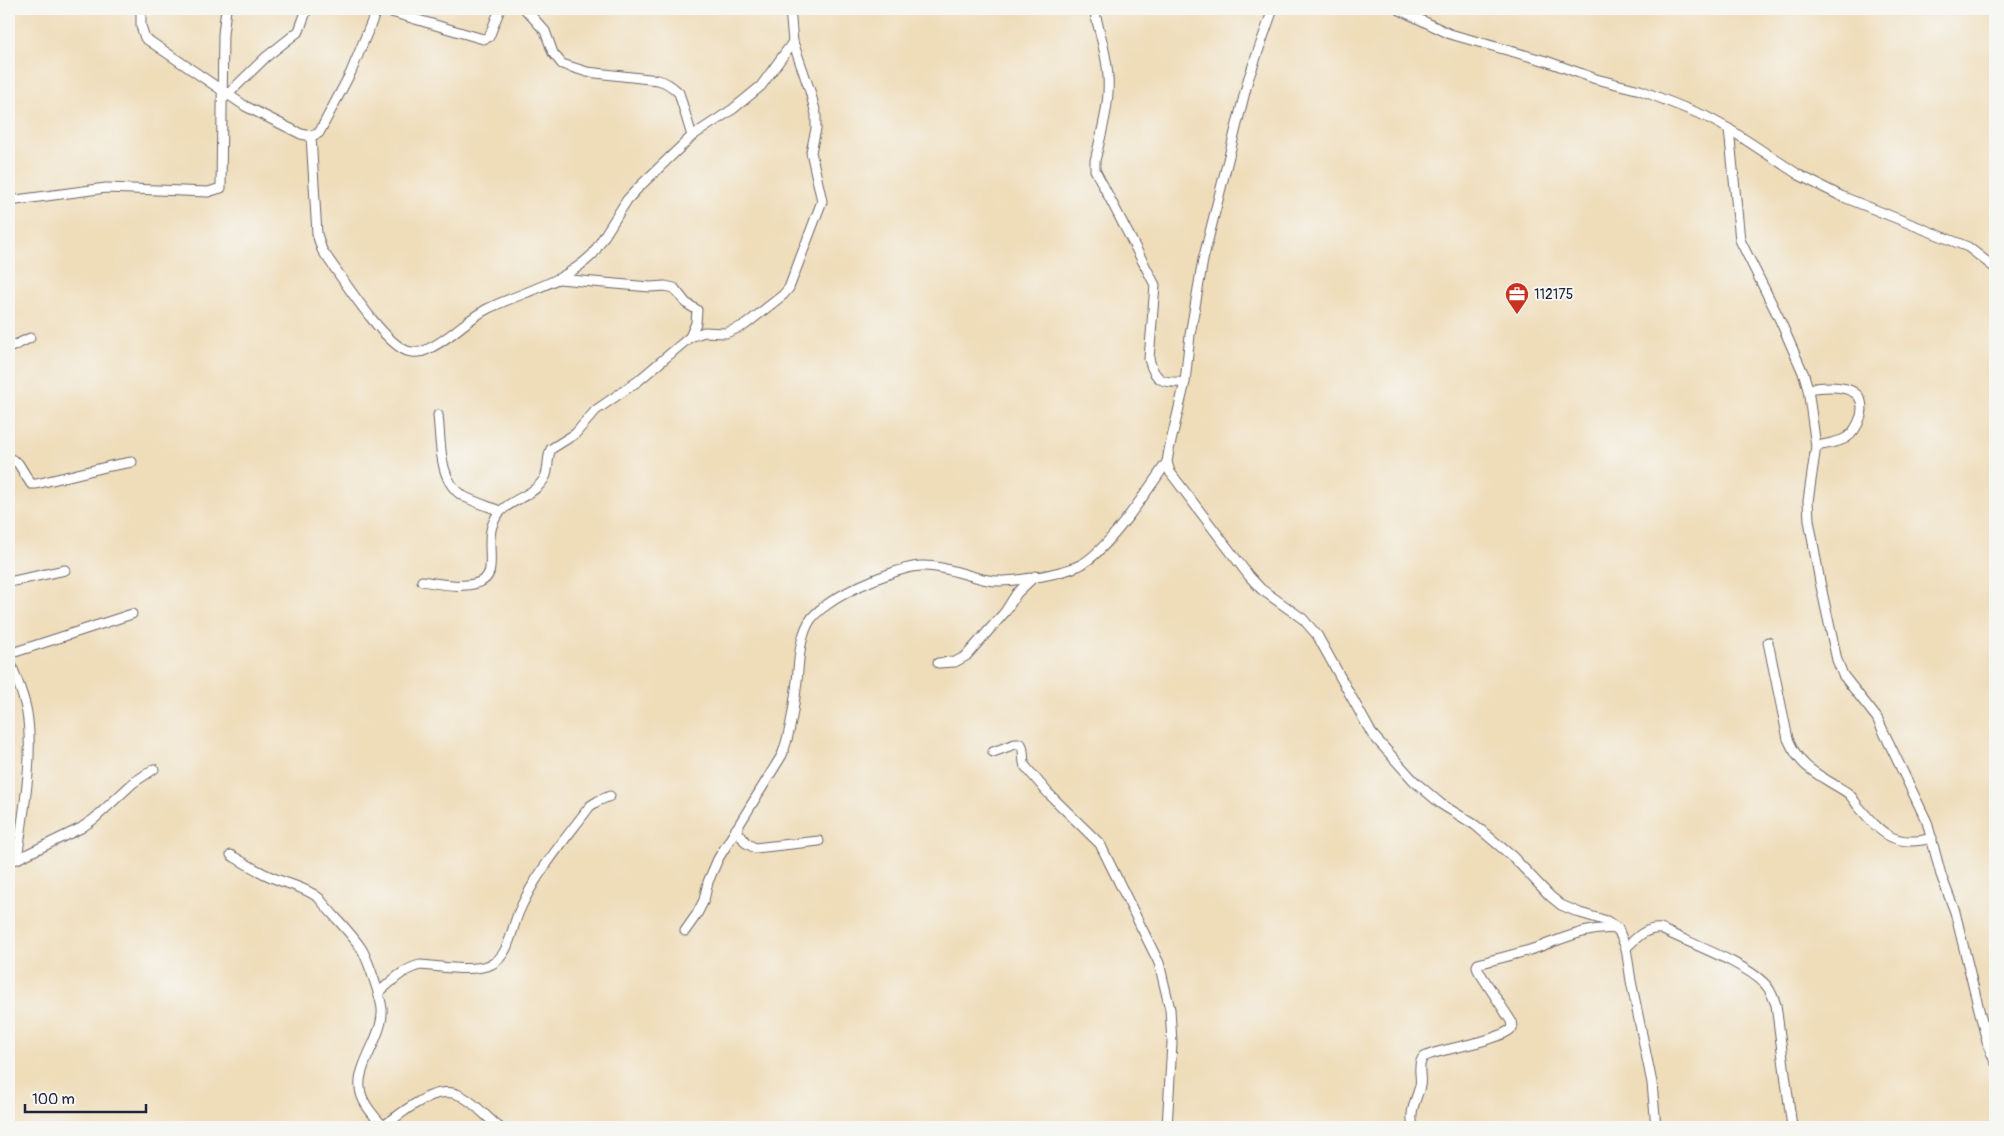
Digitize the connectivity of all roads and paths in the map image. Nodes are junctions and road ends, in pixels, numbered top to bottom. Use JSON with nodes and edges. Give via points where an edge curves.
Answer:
{"nodes":[{"id":1,"x":141,"y":9,"type":"edge"},
{"id":2,"x":226,"y":9,"type":"edge"},
{"id":3,"x":307,"y":9,"type":"edge"},
{"id":4,"x":377,"y":9,"type":"edge"},
{"id":5,"x":382,"y":9,"type":"edge"},
{"id":6,"x":500,"y":9,"type":"edge"},
{"id":7,"x":525,"y":9,"type":"edge"},
{"id":8,"x":790,"y":9,"type":"edge"},
{"id":9,"x":1094,"y":9,"type":"edge"},
{"id":10,"x":1273,"y":9,"type":"edge"},
{"id":11,"x":1398,"y":9,"type":"edge"},
{"id":12,"x":793,"y":42,"type":"junction"},
{"id":13,"x":224,"y":95,"type":"junction"},
{"id":14,"x":1729,"y":129,"type":"junction"},
{"id":15,"x":311,"y":136,"type":"junction"},
{"id":16,"x":692,"y":136,"type":"junction"},
{"id":17,"x":9,"y":201,"type":"edge"},
{"id":18,"x":1995,"y":268,"type":"edge"},
{"id":19,"x":559,"y":279,"type":"junction"},
{"id":20,"x":690,"y":337,"type":"junction"},
{"id":21,"x":30,"y":338,"type":"dead end"},
{"id":22,"x":9,"y":348,"type":"edge"},
{"id":23,"x":1185,"y":382,"type":"junction"},
{"id":24,"x":1808,"y":389,"type":"junction"},
{"id":25,"x":438,"y":415,"type":"dead end"},
{"id":26,"x":1816,"y":446,"type":"junction"},
{"id":27,"x":9,"y":458,"type":"edge"},
{"id":28,"x":132,"y":462,"type":"dead end"},
{"id":29,"x":1167,"y":462,"type":"junction"},
{"id":30,"x":500,"y":511,"type":"junction"},
{"id":31,"x":66,"y":570,"type":"dead end"},
{"id":32,"x":1036,"y":576,"type":"junction"},
{"id":33,"x":422,"y":581,"type":"dead end"},
{"id":34,"x":9,"y":582,"type":"edge"},
{"id":35,"x":132,"y":614,"type":"dead end"},
{"id":36,"x":1768,"y":642,"type":"dead end"},
{"id":37,"x":9,"y":654,"type":"edge"},
{"id":38,"x":9,"y":658,"type":"edge"},
{"id":39,"x":938,"y":663,"type":"dead end"},
{"id":40,"x":993,"y":752,"type":"dead end"},
{"id":41,"x":154,"y":769,"type":"dead end"},
{"id":42,"x":610,"y":796,"type":"dead end"},
{"id":43,"x":736,"y":829,"type":"junction"},
{"id":44,"x":1932,"y":838,"type":"junction"},
{"id":45,"x":819,"y":840,"type":"dead end"},
{"id":46,"x":231,"y":854,"type":"dead end"},
{"id":47,"x":13,"y":860,"type":"edge"},
{"id":48,"x":1618,"y":929,"type":"junction"},
{"id":49,"x":685,"y":931,"type":"dead end"},
{"id":50,"x":1626,"y":948,"type":"junction"},
{"id":51,"x":378,"y":992,"type":"junction"},
{"id":52,"x":1995,"y":1062,"type":"edge"},
{"id":53,"x":384,"y":1126,"type":"edge"},
{"id":54,"x":498,"y":1127,"type":"edge"},
{"id":55,"x":1167,"y":1127,"type":"edge"},
{"id":56,"x":1413,"y":1127,"type":"edge"},
{"id":57,"x":1656,"y":1127,"type":"edge"},
{"id":58,"x":1792,"y":1127,"type":"edge"}],
"edges":[{"from":1,"to":13,"type":"street","via":[[145,38]]},
{"from":2,"to":13,"type":"street"},
{"from":3,"to":13,"type":"street","via":[[299,31]]},
{"from":4,"to":15,"type":"street","via":[[351,72],[319,133]]},
{"from":5,"to":6,"type":"street","via":[[483,39],[489,37]]},
{"from":7,"to":16,"type":"street","via":[[545,31],[556,58],[568,67],[658,80],[674,89],[679,93]]},
{"from":8,"to":12,"type":"street"},
{"from":9,"to":23,"type":"street","via":[[1108,77],[1095,170],[1155,284],[1149,359],[1152,371],[1158,379]]},
{"from":10,"to":23,"type":"street","via":[[1248,80],[1205,250],[1194,303]]},
{"from":11,"to":14,"type":"street","via":[[1450,34],[1656,96]]},
{"from":12,"to":16,"type":"street","via":[[755,91]]},
{"from":12,"to":20,"type":"street","via":[[816,114],[811,152],[821,193],[820,207],[789,288],[782,296],[736,330],[704,332]]},
{"from":13,"to":15,"type":"street"},
{"from":13,"to":17,"type":"street","via":[[221,185],[218,190],[163,192],[106,188]]},
{"from":14,"to":18,"type":"street","via":[[1799,175],[1841,196],[1968,248]]},
{"from":14,"to":24,"type":"street","via":[[1740,240],[1780,318]]},
{"from":15,"to":19,"type":"street","via":[[319,244],[377,324],[406,351],[424,351],[441,343],[488,308]]},
{"from":16,"to":19,"type":"street","via":[[638,186],[593,254]]},
{"from":19,"to":20,"type":"street","via":[[674,288],[686,303],[697,310]]},
{"from":20,"to":30,"type":"street","via":[[638,381],[596,410],[575,434],[551,449],[543,480],[520,500]]},
{"from":21,"to":22,"type":"street"},
{"from":23,"to":29,"type":"street"},
{"from":24,"to":26,"type":"street"},
{"from":24,"to":26,"type":"street","via":[[1842,387],[1858,396],[1862,403],[1860,419],[1853,432],[1839,441]]},
{"from":25,"to":30,"type":"street","via":[[443,463],[452,485],[464,496]]},
{"from":26,"to":44,"type":"street","via":[[1808,501],[1809,520],[1837,660],[1843,675],[1877,718]]},
{"from":27,"to":28,"type":"street","via":[[18,463],[31,484]]},
{"from":29,"to":32,"type":"street","via":[[1139,502],[1089,560],[1070,569]]},
{"from":29,"to":48,"type":"street","via":[[1174,479],[1249,576],[1318,635],[1372,734],[1414,781],[1441,804],[1475,825],[1561,904],[1607,921]]},
{"from":30,"to":33,"type":"street","via":[[489,539],[491,568],[484,579],[460,586]]},
{"from":31,"to":34,"type":"street"},
{"from":32,"to":39,"type":"street","via":[[1017,593],[1005,612],[966,656],[955,662]]},
{"from":32,"to":43,"type":"street","via":[[999,582],[922,566],[868,583],[828,602],[804,631],[789,738]]},
{"from":35,"to":37,"type":"street"},
{"from":36,"to":44,"type":"street","via":[[1793,752],[1806,767],[1849,794],[1876,826],[1891,837],[1904,842]]},
{"from":38,"to":47,"type":"street","via":[[25,703],[29,753]]},
{"from":40,"to":55,"type":"street","via":[[1021,744],[1025,766],[1100,844],[1159,963],[1170,1009],[1172,1043]]},
{"from":41,"to":47,"type":"street","via":[[133,783],[94,820]]},
{"from":42,"to":51,"type":"street","via":[[590,806],[538,876],[500,958],[484,967],[411,967]]},
{"from":43,"to":45,"type":"street","via":[[746,843],[755,848]]},
{"from":43,"to":49,"type":"street","via":[[718,859],[704,900]]},
{"from":44,"to":52,"type":"street"},
{"from":46,"to":51,"type":"street","via":[[319,898],[361,948]]},
{"from":48,"to":50,"type":"street"},
{"from":48,"to":56,"type":"street","via":[[1597,929],[1565,936],[1478,964],[1478,970],[1511,1021],[1512,1028],[1499,1036],[1425,1054],[1420,1064],[1420,1088],[1411,1113]]},
{"from":50,"to":57,"type":"street","via":[[1652,1083]]},
{"from":50,"to":58,"type":"street","via":[[1647,930],[1661,929],[1747,970],[1767,986],[1776,1005]]},
{"from":51,"to":53,"type":"street","via":[[381,1022],[358,1084],[367,1106]]},
{"from":53,"to":54,"type":"street","via":[[434,1094],[450,1091],[464,1097]]}]}
